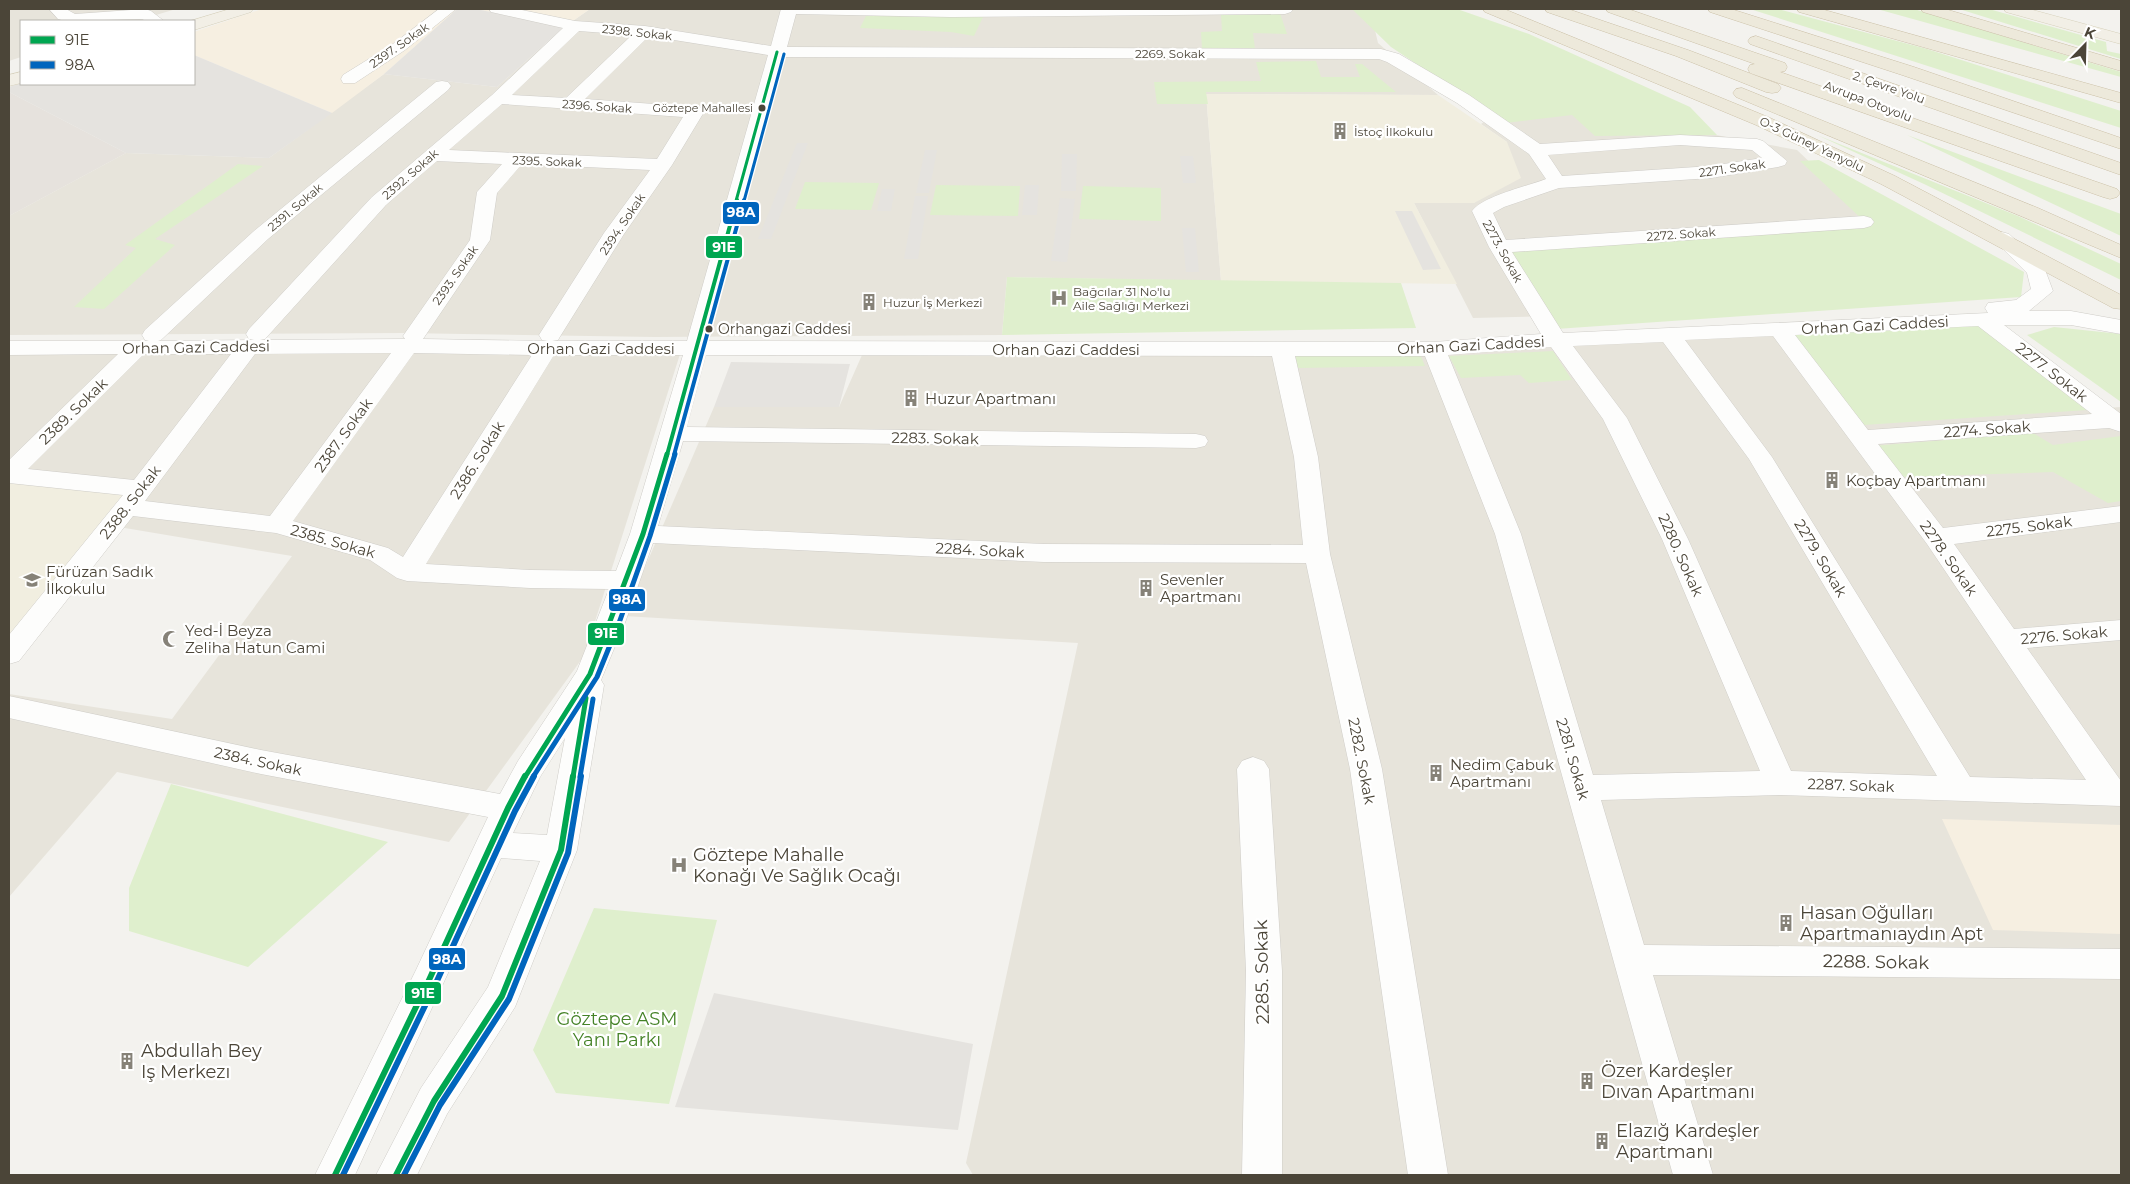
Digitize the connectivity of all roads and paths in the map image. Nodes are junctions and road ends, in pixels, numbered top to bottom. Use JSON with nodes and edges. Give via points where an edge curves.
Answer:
{"nodes":[{"id":1,"x":57,"y":9,"type":"edge"},
{"id":2,"x":212,"y":9,"type":"edge"},
{"id":3,"x":245,"y":9,"type":"edge"},
{"id":4,"x":448,"y":9,"type":"edge"},
{"id":5,"x":497,"y":9,"type":"edge"},
{"id":6,"x":789,"y":9,"type":"edge"},
{"id":7,"x":1285,"y":9,"type":"edge"},
{"id":8,"x":1492,"y":9,"type":"edge"},
{"id":9,"x":1508,"y":9,"type":"edge"},
{"id":10,"x":1553,"y":9,"type":"edge"},
{"id":11,"x":1577,"y":9,"type":"edge"},
{"id":12,"x":1614,"y":9,"type":"edge"},
{"id":13,"x":1655,"y":9,"type":"edge"},
{"id":14,"x":1716,"y":9,"type":"edge"},
{"id":15,"x":1805,"y":9,"type":"edge"},
{"id":16,"x":1929,"y":9,"type":"edge"},
{"id":17,"x":2012,"y":9,"type":"edge"},
{"id":18,"x":154,"y":20,"type":"edge"},
{"id":19,"x":192,"y":20,"type":"edge"},
{"id":20,"x":195,"y":20,"type":"edge"},
{"id":21,"x":575,"y":26,"type":"junction"},
{"id":22,"x":645,"y":31,"type":"junction"},
{"id":23,"x":2121,"y":39,"type":"edge"},
{"id":24,"x":777,"y":52,"type":"junction"},
{"id":25,"x":2121,"y":66,"type":"edge"},
{"id":26,"x":349,"y":79,"type":"dead end"},
{"id":27,"x":442,"y":86,"type":"dead end"},
{"id":28,"x":2121,"y":87,"type":"edge"},
{"id":29,"x":2121,"y":98,"type":"edge"},
{"id":30,"x":498,"y":99,"type":"junction"},
{"id":31,"x":570,"y":104,"type":"junction"},
{"id":32,"x":695,"y":112,"type":"joint"},
{"id":33,"x":1803,"y":140,"type":"junction"},
{"id":34,"x":2121,"y":144,"type":"edge"},
{"id":35,"x":1757,"y":145,"type":"junction"},
{"id":36,"x":1536,"y":150,"type":"junction"},
{"id":37,"x":432,"y":155,"type":"junction"},
{"id":38,"x":516,"y":160,"type":"junction"},
{"id":39,"x":663,"y":165,"type":"junction"},
{"id":40,"x":2121,"y":169,"type":"edge"},
{"id":41,"x":1557,"y":182,"type":"junction"},
{"id":42,"x":2116,"y":195,"type":"edge"},
{"id":43,"x":1864,"y":222,"type":"dead end"},
{"id":44,"x":2002,"y":238,"type":"junction"},
{"id":45,"x":2121,"y":245,"type":"edge"},
{"id":46,"x":1499,"y":247,"type":"junction"},
{"id":47,"x":2121,"y":252,"type":"edge"},
{"id":48,"x":2121,"y":303,"type":"edge"},
{"id":49,"x":1984,"y":320,"type":"junction"},
{"id":50,"x":2121,"y":327,"type":"edge"},
{"id":51,"x":1779,"y":329,"type":"junction"},
{"id":52,"x":1669,"y":334,"type":"junction"},
{"id":53,"x":1553,"y":336,"type":"junction"},
{"id":54,"x":253,"y":340,"type":"junction"},
{"id":55,"x":411,"y":341,"type":"junction"},
{"id":56,"x":145,"y":342,"type":"junction"},
{"id":57,"x":549,"y":342,"type":"junction"},
{"id":58,"x":699,"y":343,"type":"junction"},
{"id":59,"x":13,"y":344,"type":"edge"},
{"id":60,"x":1282,"y":349,"type":"junction"},
{"id":61,"x":1434,"y":349,"type":"junction"},
{"id":62,"x":2118,"y":422,"type":"edge"},
{"id":63,"x":673,"y":434,"type":"junction"},
{"id":64,"x":1860,"y":438,"type":"junction"},
{"id":65,"x":1196,"y":441,"type":"dead end"},
{"id":66,"x":9,"y":474,"type":"edge"},
{"id":67,"x":133,"y":498,"type":"junction"},
{"id":68,"x":2121,"y":514,"type":"edge"},
{"id":69,"x":277,"y":525,"type":"junction"},
{"id":70,"x":643,"y":534,"type":"junction"},
{"id":71,"x":1936,"y":538,"type":"junction"},
{"id":72,"x":1317,"y":554,"type":"junction"},
{"id":73,"x":407,"y":572,"type":"junction"},
{"id":74,"x":626,"y":580,"type":"junction"},
{"id":75,"x":2121,"y":630,"type":"edge"},
{"id":76,"x":2007,"y":640,"type":"junction"},
{"id":77,"x":9,"y":654,"type":"edge"},
{"id":78,"x":590,"y":674,"type":"junction"},
{"id":79,"x":13,"y":713,"type":"edge"},
{"id":80,"x":1253,"y":769,"type":"dead end"},
{"id":81,"x":1781,"y":783,"type":"junction"},
{"id":82,"x":1582,"y":788,"type":"junction"},
{"id":83,"x":1962,"y":789,"type":"junction"},
{"id":84,"x":2117,"y":794,"type":"edge"},
{"id":85,"x":508,"y":808,"type":"junction"},
{"id":86,"x":492,"y":844,"type":"junction"},
{"id":87,"x":561,"y":850,"type":"junction"},
{"id":88,"x":1631,"y":960,"type":"junction"},
{"id":89,"x":2121,"y":964,"type":"edge"},
{"id":90,"x":335,"y":1175,"type":"edge"},
{"id":91,"x":396,"y":1175,"type":"edge"},
{"id":92,"x":1262,"y":1175,"type":"edge"},
{"id":93,"x":1428,"y":1175,"type":"edge"},
{"id":94,"x":1693,"y":1175,"type":"edge"}],
"edges":[{"from":1,"to":18,"type":"street","via":[[74,19],[144,14]]},
{"from":2,"to":19,"type":"main road"},
{"from":3,"to":20,"type":"main road"},
{"from":4,"to":26,"type":"street","name":"2397. Sokak","via":[[399,47]]},
{"from":5,"to":21,"type":"street","name":"2398. Sokak"},
{"from":6,"to":7,"type":"street","via":[[961,12]]},
{"from":6,"to":24,"type":"street"},
{"from":8,"to":33,"type":"highway","name":"O-3 Güney Yanyolu"},
{"from":9,"to":47,"type":"highway","via":[[1765,102]]},
{"from":10,"to":45,"type":"highway","via":[[1780,91]]},
{"from":11,"to":42,"type":"highway"},
{"from":12,"to":42,"type":"highway","name":"Avrupa Otoyolu"},
{"from":13,"to":40,"type":"highway","name":"2. Çevre Yolu","via":[[1809,58]]},
{"from":14,"to":34,"type":"highway","name":"2. Çevre Yolu"},
{"from":15,"to":28,"type":"highway","via":[[1959,43]]},
{"from":15,"to":29,"type":"highway"},
{"from":16,"to":25,"type":"highway"},
{"from":17,"to":23,"type":"main road"},
{"from":21,"to":22,"type":"street","name":"2398. Sokak"},
{"from":21,"to":30,"type":"street","name":"2392. Sokak"},
{"from":22,"to":24,"type":"street","name":"2398. Sokak"},
{"from":22,"to":31,"type":"street"},
{"from":24,"to":36,"type":"street","name":"2269. Sokak","via":[[1381,54],[1463,99]]},
{"from":24,"to":58,"type":"street"},
{"from":27,"to":56,"type":"street","name":"2391. Sokak","via":[[261,235]]},
{"from":30,"to":31,"type":"street","name":"2396. Sokak"},
{"from":30,"to":37,"type":"street","name":"2392. Sokak"},
{"from":31,"to":32,"type":"street","name":"2396. Sokak"},
{"from":32,"to":39,"type":"street","name":"2394. Sokak"},
{"from":33,"to":35,"type":"street"},
{"from":33,"to":44,"type":"highway","name":"O-3 Güney Yanyolu"},
{"from":35,"to":36,"type":"street","name":"2271. Sokak","via":[[1680,140]]},
{"from":35,"to":41,"type":"street","name":"2271. Sokak","via":[[1778,161],[1711,172]]},
{"from":36,"to":41,"type":"street"},
{"from":37,"to":38,"type":"street","name":"2395. Sokak"},
{"from":37,"to":54,"type":"street","name":"2392. Sokak","via":[[379,201]]},
{"from":38,"to":39,"type":"street","name":"2395. Sokak"},
{"from":38,"to":55,"type":"street","name":"2393. Sokak","via":[[487,192],[480,240]]},
{"from":39,"to":57,"type":"street","name":"2394. Sokak","via":[[614,233]]},
{"from":41,"to":46,"type":"street","name":"2273. Sokak","via":[[1482,211]]},
{"from":43,"to":46,"type":"street","name":"2272. Sokak"},
{"from":44,"to":48,"type":"highway","name":"O-3 Güney Yanyolu"},
{"from":44,"to":53,"type":"street","name":"Orhan Gazi Caddesi","via":[[2037,271],[2042,290],[2022,306]]},
{"from":46,"to":53,"type":"street","name":"2273. Sokak"},
{"from":49,"to":50,"type":"street","name":"Orhan Gazi Caddesi","via":[[2071,318]]},
{"from":49,"to":51,"type":"street","name":"Orhan Gazi Caddesi"},
{"from":49,"to":62,"type":"street","name":"2277. Sokak"},
{"from":51,"to":52,"type":"street","name":"Orhan Gazi Caddesi"},
{"from":51,"to":64,"type":"street","name":"2278. Sokak"},
{"from":52,"to":53,"type":"street","name":"Orhan Gazi Caddesi"},
{"from":52,"to":83,"type":"street","name":"2279. Sokak","via":[[1760,457]]},
{"from":53,"to":58,"type":"street","name":"Orhan Gazi Caddesi"},
{"from":53,"to":61,"type":"street","name":"Orhan Gazi Caddesi"},
{"from":53,"to":81,"type":"street","name":"2280. Sokak","via":[[1615,418],[1675,539]]},
{"from":54,"to":55,"type":"street","name":"Orhan Gazi Caddesi"},
{"from":54,"to":56,"type":"street","name":"Orhan Gazi Caddesi"},
{"from":54,"to":67,"type":"street","name":"2388. Sokak"},
{"from":55,"to":57,"type":"street","name":"Orhan Gazi Caddesi"},
{"from":55,"to":69,"type":"street","name":"2387. Sokak"},
{"from":56,"to":59,"type":"street","name":"Orhan Gazi Caddesi"},
{"from":56,"to":66,"type":"street","name":"2389. Sokak"},
{"from":57,"to":58,"type":"street","name":"Orhan Gazi Caddesi"},
{"from":57,"to":73,"type":"street","name":"2386. Sokak"},
{"from":58,"to":60,"type":"street","name":"Orhan Gazi Caddesi"},
{"from":58,"to":63,"type":"street"},
{"from":60,"to":61,"type":"street","name":"Orhan Gazi Caddesi"},
{"from":60,"to":72,"type":"street","name":"2282. Sokak","via":[[1306,458]]},
{"from":61,"to":82,"type":"street","name":"2281. Sokak","via":[[1508,534]]},
{"from":62,"to":64,"type":"street","name":"2274. Sokak"},
{"from":63,"to":65,"type":"street","name":"2283. Sokak"},
{"from":63,"to":70,"type":"street"},
{"from":64,"to":71,"type":"street","name":"2278. Sokak"},
{"from":66,"to":67,"type":"street","name":"2385. Sokak"},
{"from":67,"to":69,"type":"street","name":"2385. Sokak"},
{"from":67,"to":77,"type":"street","name":"2388. Sokak"},
{"from":68,"to":71,"type":"street","name":"2275. Sokak"},
{"from":69,"to":73,"type":"street","name":"2385. Sokak","via":[[379,554]]},
{"from":70,"to":72,"type":"street","name":"2284. Sokak","via":[[1044,553]]},
{"from":70,"to":74,"type":"street"},
{"from":71,"to":76,"type":"street","name":"2278. Sokak"},
{"from":72,"to":93,"type":"street","name":"2282. Sokak","via":[[1366,769]]},
{"from":73,"to":74,"type":"street","name":"2385. Sokak","via":[[530,579]]},
{"from":74,"to":78,"type":"street"},
{"from":75,"to":76,"type":"street","name":"2276. Sokak"},
{"from":76,"to":84,"type":"street","name":"2278. Sokak"},
{"from":78,"to":85,"type":"street"},
{"from":78,"to":87,"type":"street"},
{"from":79,"to":85,"type":"street","name":"2384. Sokak"},
{"from":80,"to":92,"type":"street","name":"2285. Sokak","via":[[1264,971]]},
{"from":81,"to":82,"type":"street","name":"2287. Sokak"},
{"from":81,"to":83,"type":"street","name":"2287. Sokak"},
{"from":82,"to":88,"type":"street","name":"2281. Sokak"},
{"from":83,"to":84,"type":"street","name":"2287. Sokak"},
{"from":85,"to":86,"type":"street"},
{"from":86,"to":87,"type":"street"},
{"from":86,"to":90,"type":"street"},
{"from":87,"to":91,"type":"street","via":[[502,996],[434,1102]]},
{"from":88,"to":89,"type":"street","name":"2288. Sokak"},
{"from":88,"to":94,"type":"street","name":"2281. Sokak"}]}
